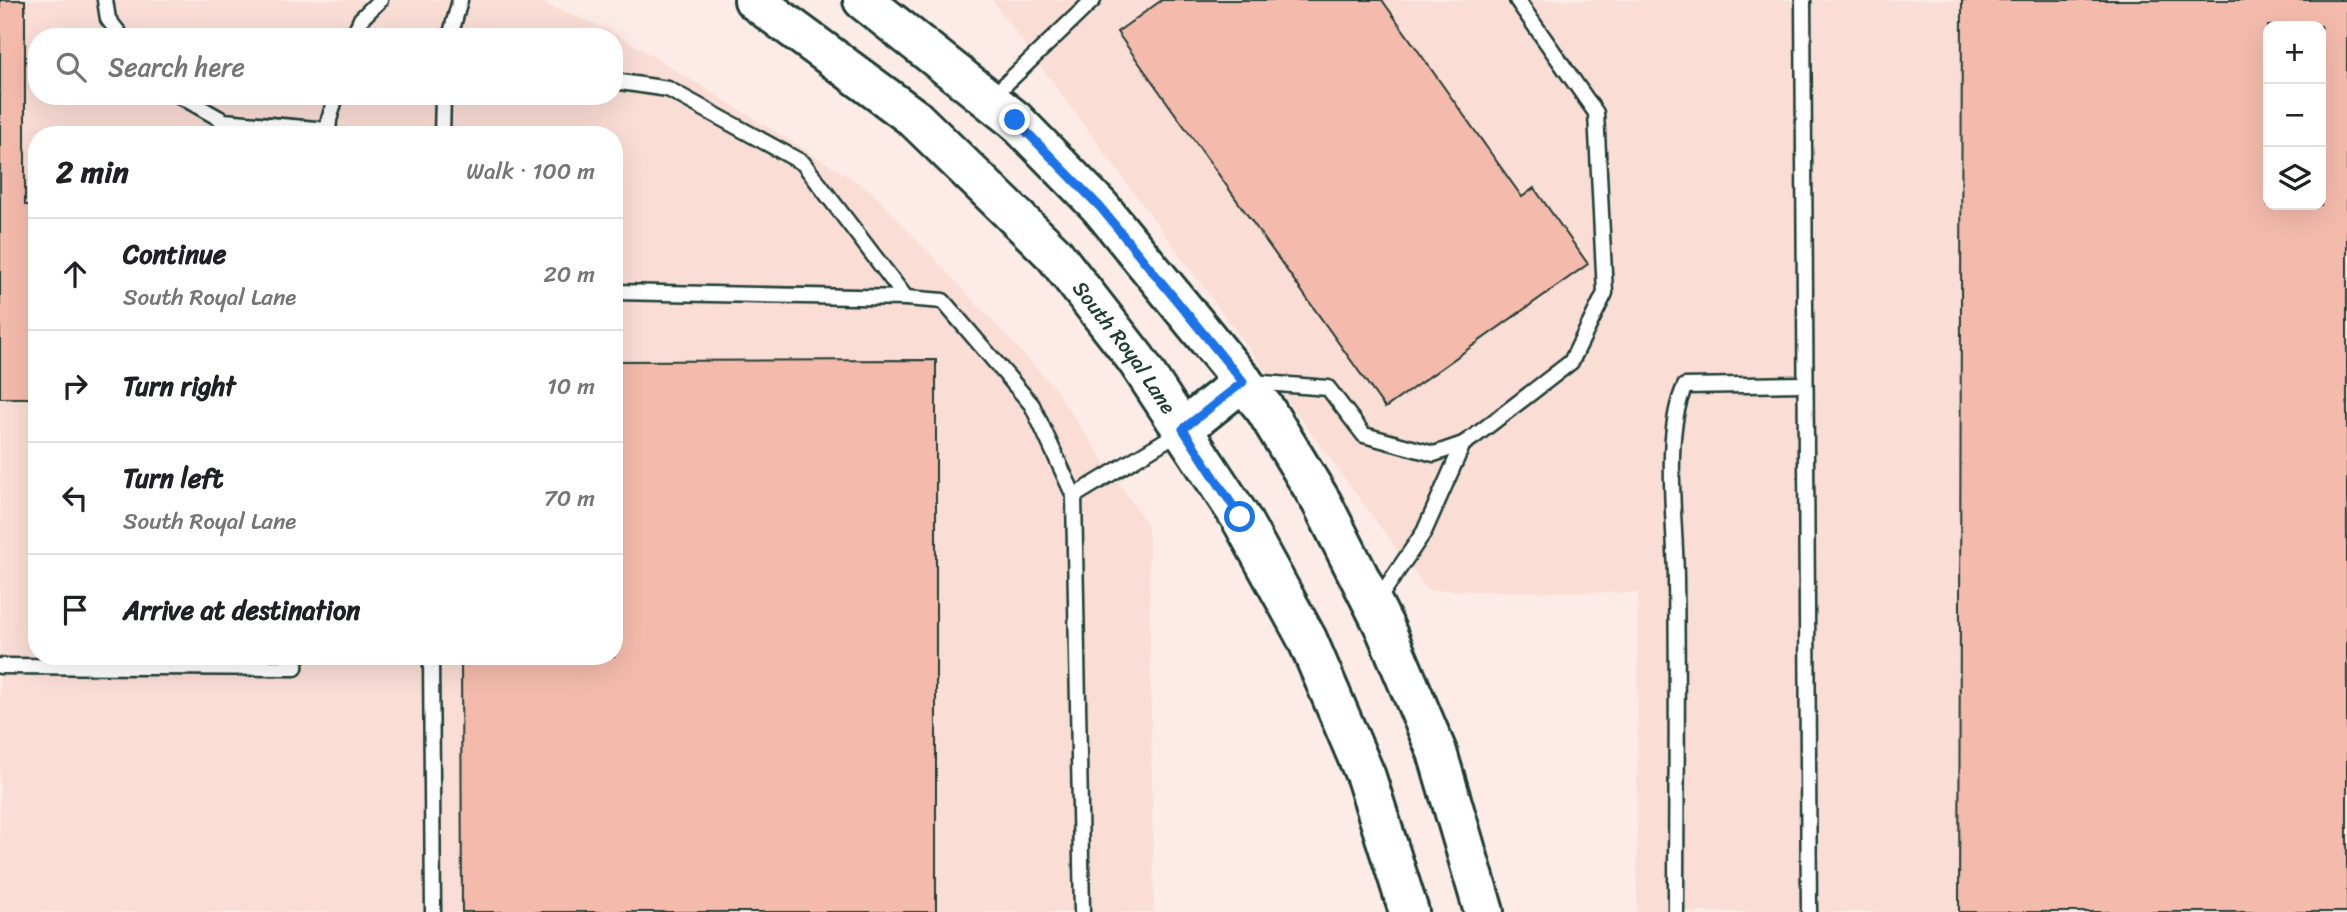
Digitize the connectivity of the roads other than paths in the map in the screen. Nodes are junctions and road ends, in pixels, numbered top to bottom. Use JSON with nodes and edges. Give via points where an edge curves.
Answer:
{"nodes":[{"id":1,"x":105,"y":0,"type":"edge"},
{"id":2,"x":380,"y":0,"type":"edge"},
{"id":3,"x":460,"y":0,"type":"edge"},
{"id":4,"x":754,"y":0,"type":"edge"},
{"id":5,"x":863,"y":0,"type":"edge"},
{"id":6,"x":1093,"y":0,"type":"edge"},
{"id":7,"x":1517,"y":0,"type":"edge"},
{"id":8,"x":1803,"y":0,"type":"edge"},
{"id":9,"x":114,"y":28,"type":"edge"},
{"id":10,"x":356,"y":28,"type":"edge"},
{"id":11,"x":452,"y":28,"type":"edge"},
{"id":12,"x":623,"y":82,"type":"edge"},
{"id":13,"x":989,"y":100,"type":"junction"},
{"id":14,"x":196,"y":105,"type":"edge"},
{"id":15,"x":334,"y":105,"type":"edge"},
{"id":16,"x":443,"y":105,"type":"edge"},
{"id":17,"x":271,"y":126,"type":"edge"},
{"id":18,"x":329,"y":126,"type":"edge"},
{"id":19,"x":442,"y":126,"type":"edge"},
{"id":20,"x":623,"y":292,"type":"edge"},
{"id":21,"x":906,"y":298,"type":"junction"},
{"id":22,"x":1243,"y":382,"type":"junction"},
{"id":23,"x":1805,"y":384,"type":"junction"},
{"id":24,"x":1183,"y":429,"type":"junction"},
{"id":25,"x":1463,"y":444,"type":"junction"},
{"id":26,"x":1074,"y":496,"type":"junction"},
{"id":27,"x":1374,"y":605,"type":"junction"},
{"id":28,"x":295,"y":665,"type":"edge"},
{"id":29,"x":431,"y":665,"type":"edge"},
{"id":30,"x":0,"y":666,"type":"edge"},
{"id":31,"x":433,"y":912,"type":"edge"},
{"id":32,"x":1082,"y":912,"type":"edge"},
{"id":33,"x":1409,"y":912,"type":"edge"},
{"id":34,"x":1484,"y":912,"type":"edge"},
{"id":35,"x":1676,"y":912,"type":"edge"},
{"id":36,"x":1809,"y":912,"type":"edge"}],
"edges":[{"from":1,"to":9,"type":"lane"},
{"from":2,"to":10,"type":"lane"},
{"from":3,"to":11,"type":"lane"},
{"from":4,"to":24,"type":"main road","name":"South Royal Lane","via":[[914,118],[1054,254],[1136,359]]},
{"from":5,"to":13,"type":"main road"},
{"from":6,"to":13,"type":"lane"},
{"from":7,"to":25,"type":"lane","via":[[1596,113],[1605,293],[1571,362]]},
{"from":8,"to":23,"type":"lane"},
{"from":12,"to":21,"type":"lane","via":[[668,89],[803,163]]},
{"from":13,"to":22,"type":"main road","via":[[1015,120],[1100,207]]},
{"from":14,"to":17,"type":"lane","via":[[224,121]]},
{"from":15,"to":18,"type":"lane"},
{"from":16,"to":19,"type":"lane"},
{"from":20,"to":21,"type":"lane"},
{"from":21,"to":26,"type":"lane","via":[[943,301],[1032,405]]},
{"from":22,"to":24,"type":"main road"},
{"from":22,"to":25,"type":"lane","via":[[1328,388],[1364,435],[1434,454]]},
{"from":22,"to":27,"type":"main road","via":[[1322,503]]},
{"from":23,"to":35,"type":"lane","via":[[1685,386],[1678,401],[1672,444]]},
{"from":23,"to":36,"type":"lane"},
{"from":24,"to":26,"type":"lane"},
{"from":24,"to":33,"type":"main road","name":"South Royal Lane","via":[[1240,517],[1307,639],[1366,777]]},
{"from":25,"to":27,"type":"lane","via":[[1424,532]]},
{"from":26,"to":32,"type":"lane"},
{"from":27,"to":34,"type":"main road","via":[[1437,752]]},
{"from":28,"to":30,"type":"lane"},
{"from":29,"to":31,"type":"lane"}]}
